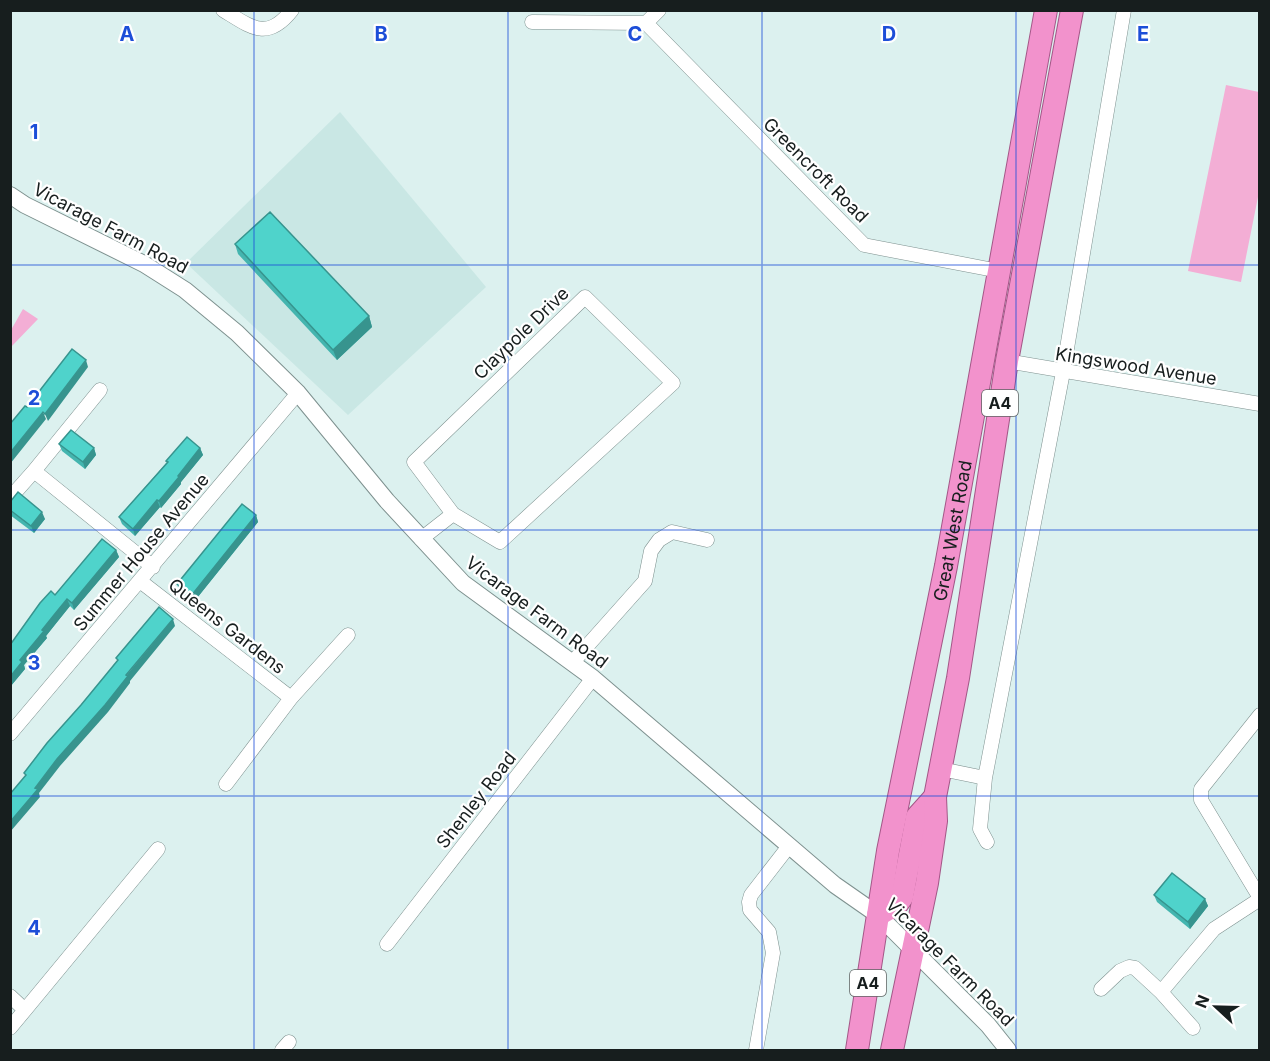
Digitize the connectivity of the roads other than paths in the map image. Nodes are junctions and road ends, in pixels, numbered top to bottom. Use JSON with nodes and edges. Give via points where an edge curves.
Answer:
{"nodes":[{"id":1,"x":223,"y":10,"type":"edge"},
{"id":2,"x":292,"y":10,"type":"edge"},
{"id":3,"x":659,"y":10,"type":"edge"},
{"id":4,"x":1046,"y":10,"type":"edge"},
{"id":5,"x":1072,"y":10,"type":"edge"},
{"id":6,"x":1124,"y":10,"type":"edge"},
{"id":7,"x":532,"y":22,"type":"dead end"},
{"id":8,"x":646,"y":23,"type":"junction"},
{"id":9,"x":10,"y":195,"type":"edge"},
{"id":10,"x":999,"y":271,"type":"junction"},
{"id":11,"x":1007,"y":361,"type":"junction"},
{"id":12,"x":1063,"y":372,"type":"junction"},
{"id":13,"x":100,"y":390,"type":"dead end"},
{"id":14,"x":298,"y":393,"type":"junction"},
{"id":15,"x":1260,"y":404,"type":"edge"},
{"id":16,"x":34,"y":471,"type":"junction"},
{"id":17,"x":10,"y":498,"type":"edge"},
{"id":18,"x":453,"y":514,"type":"junction"},
{"id":19,"x":421,"y":539,"type":"junction"},
{"id":20,"x":707,"y":540,"type":"dead end"},
{"id":21,"x":153,"y":567,"type":"junction"},
{"id":22,"x":140,"y":581,"type":"junction"},
{"id":23,"x":348,"y":635,"type":"dead end"},
{"id":24,"x":572,"y":663,"type":"junction"},
{"id":25,"x":593,"y":678,"type":"junction"},
{"id":26,"x":291,"y":698,"type":"junction"},
{"id":27,"x":1260,"y":715,"type":"edge"},
{"id":28,"x":10,"y":734,"type":"edge"},
{"id":29,"x":941,"y":769,"type":"junction"},
{"id":30,"x":986,"y":778,"type":"junction"},
{"id":31,"x":226,"y":784,"type":"dead end"},
{"id":32,"x":935,"y":797,"type":"junction"},
{"id":33,"x":987,"y":842,"type":"dead end"},
{"id":34,"x":789,"y":846,"type":"junction"},
{"id":35,"x":158,"y":849,"type":"dead end"},
{"id":36,"x":1260,"y":899,"type":"edge"},
{"id":37,"x":878,"y":915,"type":"junction"},
{"id":38,"x":387,"y":944,"type":"dead end"},
{"id":39,"x":913,"y":950,"type":"junction"},
{"id":40,"x":1101,"y":989,"type":"dead end"},
{"id":41,"x":1161,"y":992,"type":"junction"},
{"id":42,"x":10,"y":996,"type":"edge"},
{"id":43,"x":25,"y":1010,"type":"junction"},
{"id":44,"x":10,"y":1028,"type":"edge"},
{"id":45,"x":1193,"y":1028,"type":"dead end"},
{"id":46,"x":756,"y":1050,"type":"edge"},
{"id":47,"x":857,"y":1050,"type":"edge"},
{"id":48,"x":892,"y":1050,"type":"edge"},
{"id":49,"x":1008,"y":1050,"type":"edge"}],
"edges":[{"from":1,"to":2,"type":"street","via":[[254,29],[270,29],[283,22]]},
{"from":3,"to":8,"type":"street"},
{"from":4,"to":10,"type":"highway","name":"Great West Road","number":"A4"},
{"from":5,"to":11,"type":"highway","name":"Great West Road","number":"A4"},
{"from":6,"to":12,"type":"street"},
{"from":7,"to":8,"type":"street"},
{"from":8,"to":10,"type":"street","name":"Greencroft Road","via":[[864,245]]},
{"from":9,"to":14,"type":"street","name":"Vicarage Farm Road","via":[[144,264],[185,290],[237,333]]},
{"from":10,"to":37,"type":"highway","name":"Great West Road","number":"A4"},
{"from":11,"to":12,"type":"street","name":"Kingswood Avenue"},
{"from":11,"to":29,"type":"highway","name":"Great West Road","number":"A4"},
{"from":12,"to":15,"type":"street","name":"Kingswood Avenue"},
{"from":12,"to":30,"type":"street"},
{"from":13,"to":16,"type":"street"},
{"from":14,"to":19,"type":"street","name":"Vicarage Farm Road"},
{"from":14,"to":21,"type":"street","name":"Summer House Avenue"},
{"from":16,"to":17,"type":"street"},
{"from":16,"to":21,"type":"street"},
{"from":18,"to":18,"type":"street","name":"Claypole Drive","via":[[414,462],[585,297],[673,383],[500,542]]},
{"from":18,"to":19,"type":"street"},
{"from":19,"to":24,"type":"street","name":"Vicarage Farm Road","via":[[463,583]]},
{"from":20,"to":24,"type":"street","via":[[672,532],[659,540],[651,551],[645,581]]},
{"from":21,"to":22,"type":"street","name":"Summer House Avenue"},
{"from":22,"to":26,"type":"street","name":"Queens Gardens"},
{"from":22,"to":28,"type":"street","name":"Summer House Avenue"},
{"from":23,"to":26,"type":"street","name":"Queens Gardens"},
{"from":24,"to":25,"type":"street","name":"Vicarage Farm Road"},
{"from":25,"to":34,"type":"street","name":"Vicarage Farm Road"},
{"from":25,"to":38,"type":"street","name":"Shenley Road"},
{"from":26,"to":31,"type":"street","name":"Queens Gardens"},
{"from":27,"to":36,"type":"street","via":[[1201,789],[1201,800]]},
{"from":29,"to":30,"type":"street"},
{"from":29,"to":32,"type":"highway","name":"Great West Road","number":"A4"},
{"from":30,"to":33,"type":"street","via":[[980,829]]},
{"from":32,"to":37,"type":"highway","number":"A4","via":[[917,818],[902,897]]},
{"from":32,"to":39,"type":"highway","name":"Great West Road","number":"A4","via":[[927,883]]},
{"from":34,"to":37,"type":"street","name":"Vicarage Farm Road"},
{"from":34,"to":46,"type":"street","via":[[751,894],[749,902],[750,910],[769,932],[773,953]]},
{"from":35,"to":43,"type":"street"},
{"from":36,"to":41,"type":"street","via":[[1214,929]]},
{"from":37,"to":39,"type":"street","name":"Vicarage Farm Road"},
{"from":37,"to":47,"type":"highway","name":"Great West Road","number":"A4"},
{"from":39,"to":48,"type":"highway","name":"Great West Road","number":"A4"},
{"from":39,"to":49,"type":"street","name":"Vicarage Farm Road"},
{"from":40,"to":41,"type":"street","via":[[1129,967]]},
{"from":41,"to":45,"type":"street"},
{"from":42,"to":43,"type":"street"},
{"from":43,"to":44,"type":"street"}]}
